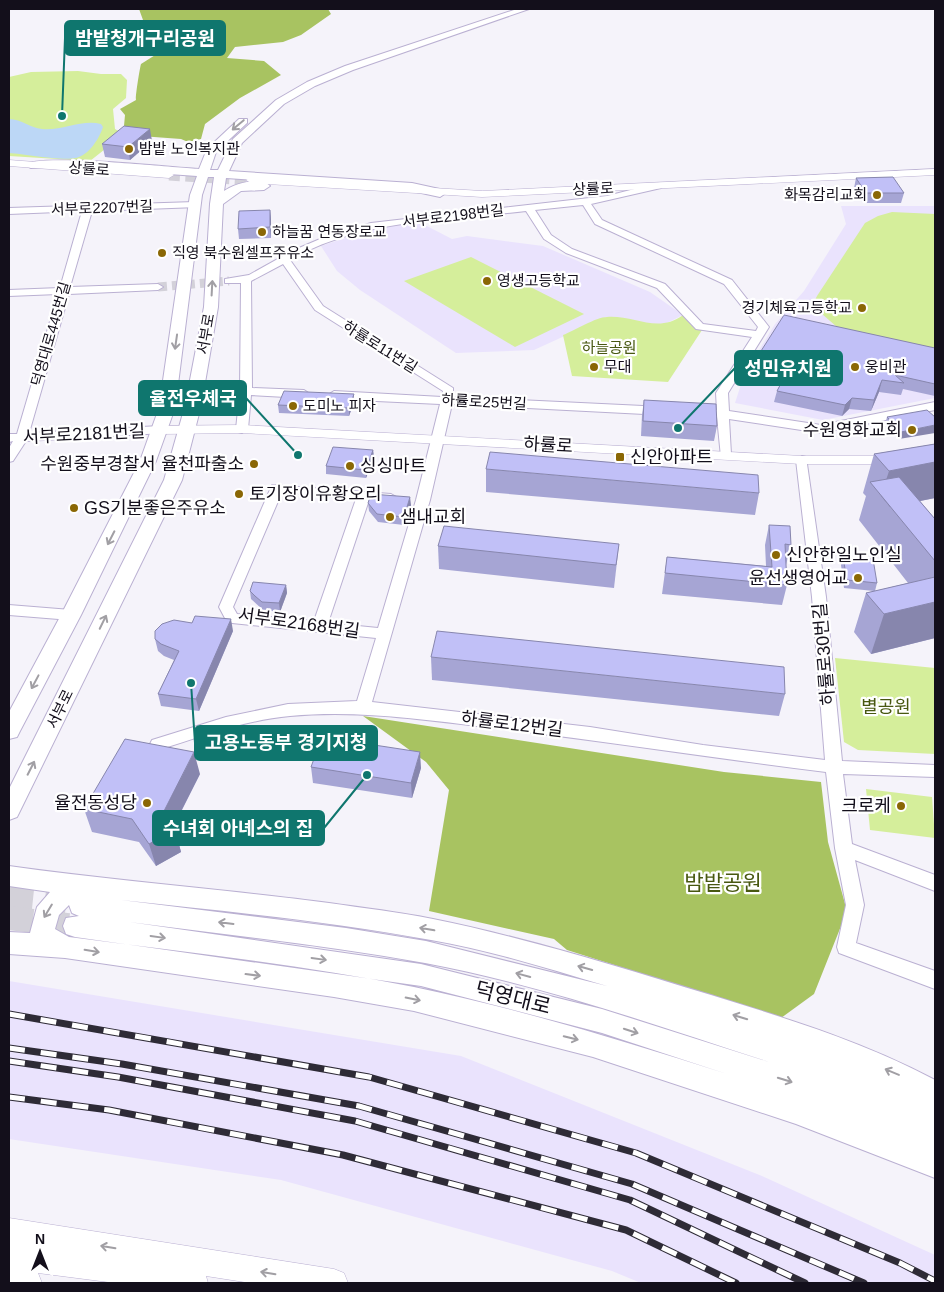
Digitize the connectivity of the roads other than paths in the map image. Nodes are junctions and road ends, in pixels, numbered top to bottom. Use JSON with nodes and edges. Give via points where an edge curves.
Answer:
{"nodes":[{"id":1,"x":505,"y":9,"type":"edge"},
{"id":2,"x":525,"y":9,"type":"edge"},
{"id":3,"x":211,"y":151,"type":"junction"},
{"id":4,"x":229,"y":155,"type":"junction"},
{"id":5,"x":9,"y":163,"type":"edge"},
{"id":6,"x":31,"y":165,"type":"junction"},
{"id":7,"x":154,"y":169,"type":"junction"},
{"id":8,"x":935,"y":172,"type":"edge"},
{"id":9,"x":170,"y":175,"type":"tunnel mouth"},
{"id":10,"x":202,"y":177,"type":"junction"},
{"id":11,"x":219,"y":177,"type":"junction"},
{"id":12,"x":255,"y":178,"type":"junction"},
{"id":13,"x":658,"y":186,"type":"junction"},
{"id":14,"x":440,"y":193,"type":"junction"},
{"id":15,"x":585,"y":201,"type":"junction"},
{"id":16,"x":216,"y":204,"type":"junction"},
{"id":17,"x":195,"y":205,"type":"junction"},
{"id":18,"x":88,"y":208,"type":"junction"},
{"id":19,"x":529,"y":208,"type":"junction"},
{"id":20,"x":9,"y":211,"type":"edge"},
{"id":21,"x":284,"y":259,"type":"junction"},
{"id":22,"x":246,"y":280,"type":"junction"},
{"id":23,"x":229,"y":281,"type":"tunnel mouth"},
{"id":24,"x":158,"y":287,"type":"tunnel mouth"},
{"id":25,"x":63,"y":292,"type":"junction"},
{"id":26,"x":9,"y":293,"type":"edge"},
{"id":27,"x":759,"y":335,"type":"junction"},
{"id":28,"x":246,"y":391,"type":"junction"},
{"id":29,"x":447,"y":400,"type":"junction"},
{"id":30,"x":935,"y":406,"type":"edge"},
{"id":31,"x":723,"y":414,"type":"junction"},
{"id":32,"x":187,"y":429,"type":"junction"},
{"id":33,"x":242,"y":429,"type":"junction"},
{"id":34,"x":160,"y":430,"type":"junction"},
{"id":35,"x":22,"y":437,"type":"junction"},
{"id":36,"x":9,"y":438,"type":"edge"},
{"id":37,"x":438,"y":440,"type":"junction"},
{"id":38,"x":935,"y":449,"type":"edge"},
{"id":39,"x":725,"y":454,"type":"junction"},
{"id":40,"x":9,"y":458,"type":"edge"},
{"id":41,"x":802,"y":460,"type":"junction"},
{"id":42,"x":364,"y":496,"type":"junction"},
{"id":43,"x":413,"y":499,"type":"junction"},
{"id":44,"x":9,"y":610,"type":"edge"},
{"id":45,"x":72,"y":615,"type":"junction"},
{"id":46,"x":319,"y":627,"type":"junction"},
{"id":47,"x":385,"y":634,"type":"junction"},
{"id":48,"x":363,"y":707,"type":"junction"},
{"id":49,"x":9,"y":731,"type":"edge"},
{"id":50,"x":158,"y":744,"type":"edge"},
{"id":51,"x":834,"y":767,"type":"junction"},
{"id":52,"x":935,"y":771,"type":"edge"},
{"id":53,"x":9,"y":811,"type":"edge"},
{"id":54,"x":844,"y":848,"type":"junction"},
{"id":55,"x":9,"y":876,"type":"edge"},
{"id":56,"x":935,"y":883,"type":"edge"},
{"id":57,"x":77,"y":916,"type":"junction"},
{"id":58,"x":9,"y":943,"type":"edge"},
{"id":59,"x":935,"y":980,"type":"edge"},
{"id":60,"x":935,"y":1096,"type":"edge"},
{"id":61,"x":935,"y":1110,"type":"edge"},
{"id":62,"x":935,"y":1137,"type":"edge"},
{"id":63,"x":935,"y":1164,"type":"edge"},
{"id":64,"x":9,"y":1231,"type":"edge"},
{"id":65,"x":9,"y":1256,"type":"edge"},
{"id":66,"x":9,"y":1281,"type":"edge"},
{"id":67,"x":29,"y":1283,"type":"edge"},
{"id":68,"x":195,"y":1283,"type":"edge"},
{"id":69,"x":334,"y":1283,"type":"edge"}],
"edges":[{"from":1,"to":3,"type":"main road","name":"서부로","one_way":true,"via":[[335,65],[296,82],[270,98]]},
{"from":2,"to":4,"type":"main road","name":"서부로","via":[[349,68],[312,84],[280,102],[237,141]]},
{"from":3,"to":7,"type":"main road","via":[[173,167]]},
{"from":3,"to":10,"type":"main road","name":"서부로"},
{"from":4,"to":11,"type":"main road","name":"서부로"},
{"from":4,"to":12,"type":"main road","via":[[239,168]]},
{"from":5,"to":6,"type":"street","name":"상률로"},
{"from":6,"to":7,"type":"main road","via":[[55,163]]},
{"from":6,"to":9,"type":"street","name":"상률로"},
{"from":6,"to":10,"type":"main road","via":[[48,172]]},
{"from":7,"to":10,"type":"main road"},
{"from":8,"to":13,"type":"street","name":"상률로"},
{"from":10,"to":11,"type":"main road"},
{"from":10,"to":17,"type":"main road","name":"서부로"},
{"from":11,"to":12,"type":"main road"},
{"from":11,"to":16,"type":"main road","name":"서부로"},
{"from":12,"to":14,"type":"main road","via":[[412,187]]},
{"from":13,"to":14,"type":"street","name":"상률로"},
{"from":13,"to":15,"type":"street","name":"서부로2198번길"},
{"from":14,"to":16,"type":"main road","via":[[380,194],[243,186],[231,190]]},
{"from":15,"to":19,"type":"street","name":"서부로2198번길"},
{"from":15,"to":27,"type":"street","via":[[598,222],[728,282],[764,327]]},
{"from":32,"to":16,"type":"main road","name":"서부로","one_way":true,"via":[[211,307]]},
{"from":17,"to":18,"type":"street","name":"서부로2207번길"},
{"from":17,"to":34,"type":"main road","name":"서부로","one_way":true,"via":[[168,408]]},
{"from":18,"to":20,"type":"street","name":"서부로2207번길"},
{"from":18,"to":25,"type":"street","name":"덕영대로445번길"},
{"from":19,"to":21,"type":"street","name":"서부로2198번길","via":[[371,226],[323,241]]},
{"from":19,"to":27,"type":"street","via":[[547,237],[569,251],[660,286],[700,327]]},
{"from":21,"to":22,"type":"street","name":"서부로2198번길"},
{"from":21,"to":29,"type":"street","name":"하률로11번길","via":[[319,308],[449,390]]},
{"from":22,"to":23,"type":"street","name":"서부로2198번길"},
{"from":22,"to":28,"type":"street"},
{"from":24,"to":25,"type":"street"},
{"from":25,"to":26,"type":"street"},
{"from":25,"to":35,"type":"street","name":"덕영대로445번길"},
{"from":27,"to":31,"type":"street","via":[[722,393]]},
{"from":28,"to":29,"type":"street","name":"하률로25번길"},
{"from":28,"to":33,"type":"street"},
{"from":29,"to":31,"type":"street","name":"하률로25번길"},
{"from":29,"to":37,"type":"street"},
{"from":30,"to":31,"type":"street","name":"하률로25번길","via":[[820,429]]},
{"from":31,"to":39,"type":"street"},
{"from":32,"to":33,"type":"street","name":"하률로"},
{"from":32,"to":34,"type":"street","name":"하률로"},
{"from":53,"to":32,"type":"main road","name":"서부로","one_way":true,"via":[[173,480]]},
{"from":33,"to":37,"type":"street","name":"하률로"},
{"from":34,"to":35,"type":"street","name":"서부로2181번길"},
{"from":34,"to":45,"type":"main road","name":"서부로","one_way":true,"via":[[121,518]]},
{"from":35,"to":36,"type":"street","name":"서부로2181번길"},
{"from":35,"to":40,"type":"street","name":"덕영대로445번길"},
{"from":37,"to":39,"type":"street","name":"하률로"},
{"from":37,"to":43,"type":"street"},
{"from":38,"to":41,"type":"street","name":"하률로","via":[[882,460]]},
{"from":39,"to":41,"type":"street","name":"하률로"},
{"from":41,"to":51,"type":"street","name":"하률로30번길","via":[[819,597]]},
{"from":42,"to":43,"type":"street"},
{"from":42,"to":46,"type":"street"},
{"from":42,"to":46,"type":"street","name":"서부로2168번길","via":[[277,488],[226,607],[232,618]]},
{"from":43,"to":47,"type":"street"},
{"from":44,"to":45,"type":"street"},
{"from":45,"to":49,"type":"main road","name":"서부로","one_way":true},
{"from":46,"to":47,"type":"street","name":"서부로2168번길"},
{"from":47,"to":48,"type":"street"},
{"from":48,"to":50,"type":"street","name":"하률로12번길","via":[[288,710],[226,723]]},
{"from":48,"to":51,"type":"street","name":"하률로12번길","via":[[590,733],[703,752]]},
{"from":51,"to":52,"type":"street","name":"하률로12번길"},
{"from":51,"to":54,"type":"street","name":"하률로30번길"},
{"from":54,"to":56,"type":"street"},
{"from":54,"to":59,"type":"street","name":"하률로30번길","via":[[855,905],[846,947]]},
{"from":57,"to":55,"type":"main road","one_way":true},
{"from":57,"to":58,"type":"main road"},
{"from":60,"to":57,"type":"main road","one_way":true,"via":[[900,1076],[815,1040],[619,978],[432,929],[249,903]]},
{"from":61,"to":57,"type":"main road","name":"덕영대로","one_way":true,"via":[[809,1062],[611,999],[426,952],[346,939]]},
{"from":57,"to":62,"type":"main road","name":"덕영대로","one_way":true,"via":[[421,975],[493,992],[602,1021],[803,1086]]},
{"from":57,"to":63,"type":"main road","one_way":true,"via":[[334,985],[414,999],[593,1044],[796,1110]]},
{"from":69,"to":64,"type":"street","one_way":true},
{"from":65,"to":68,"type":"street"},
{"from":66,"to":67,"type":"street"}]}
